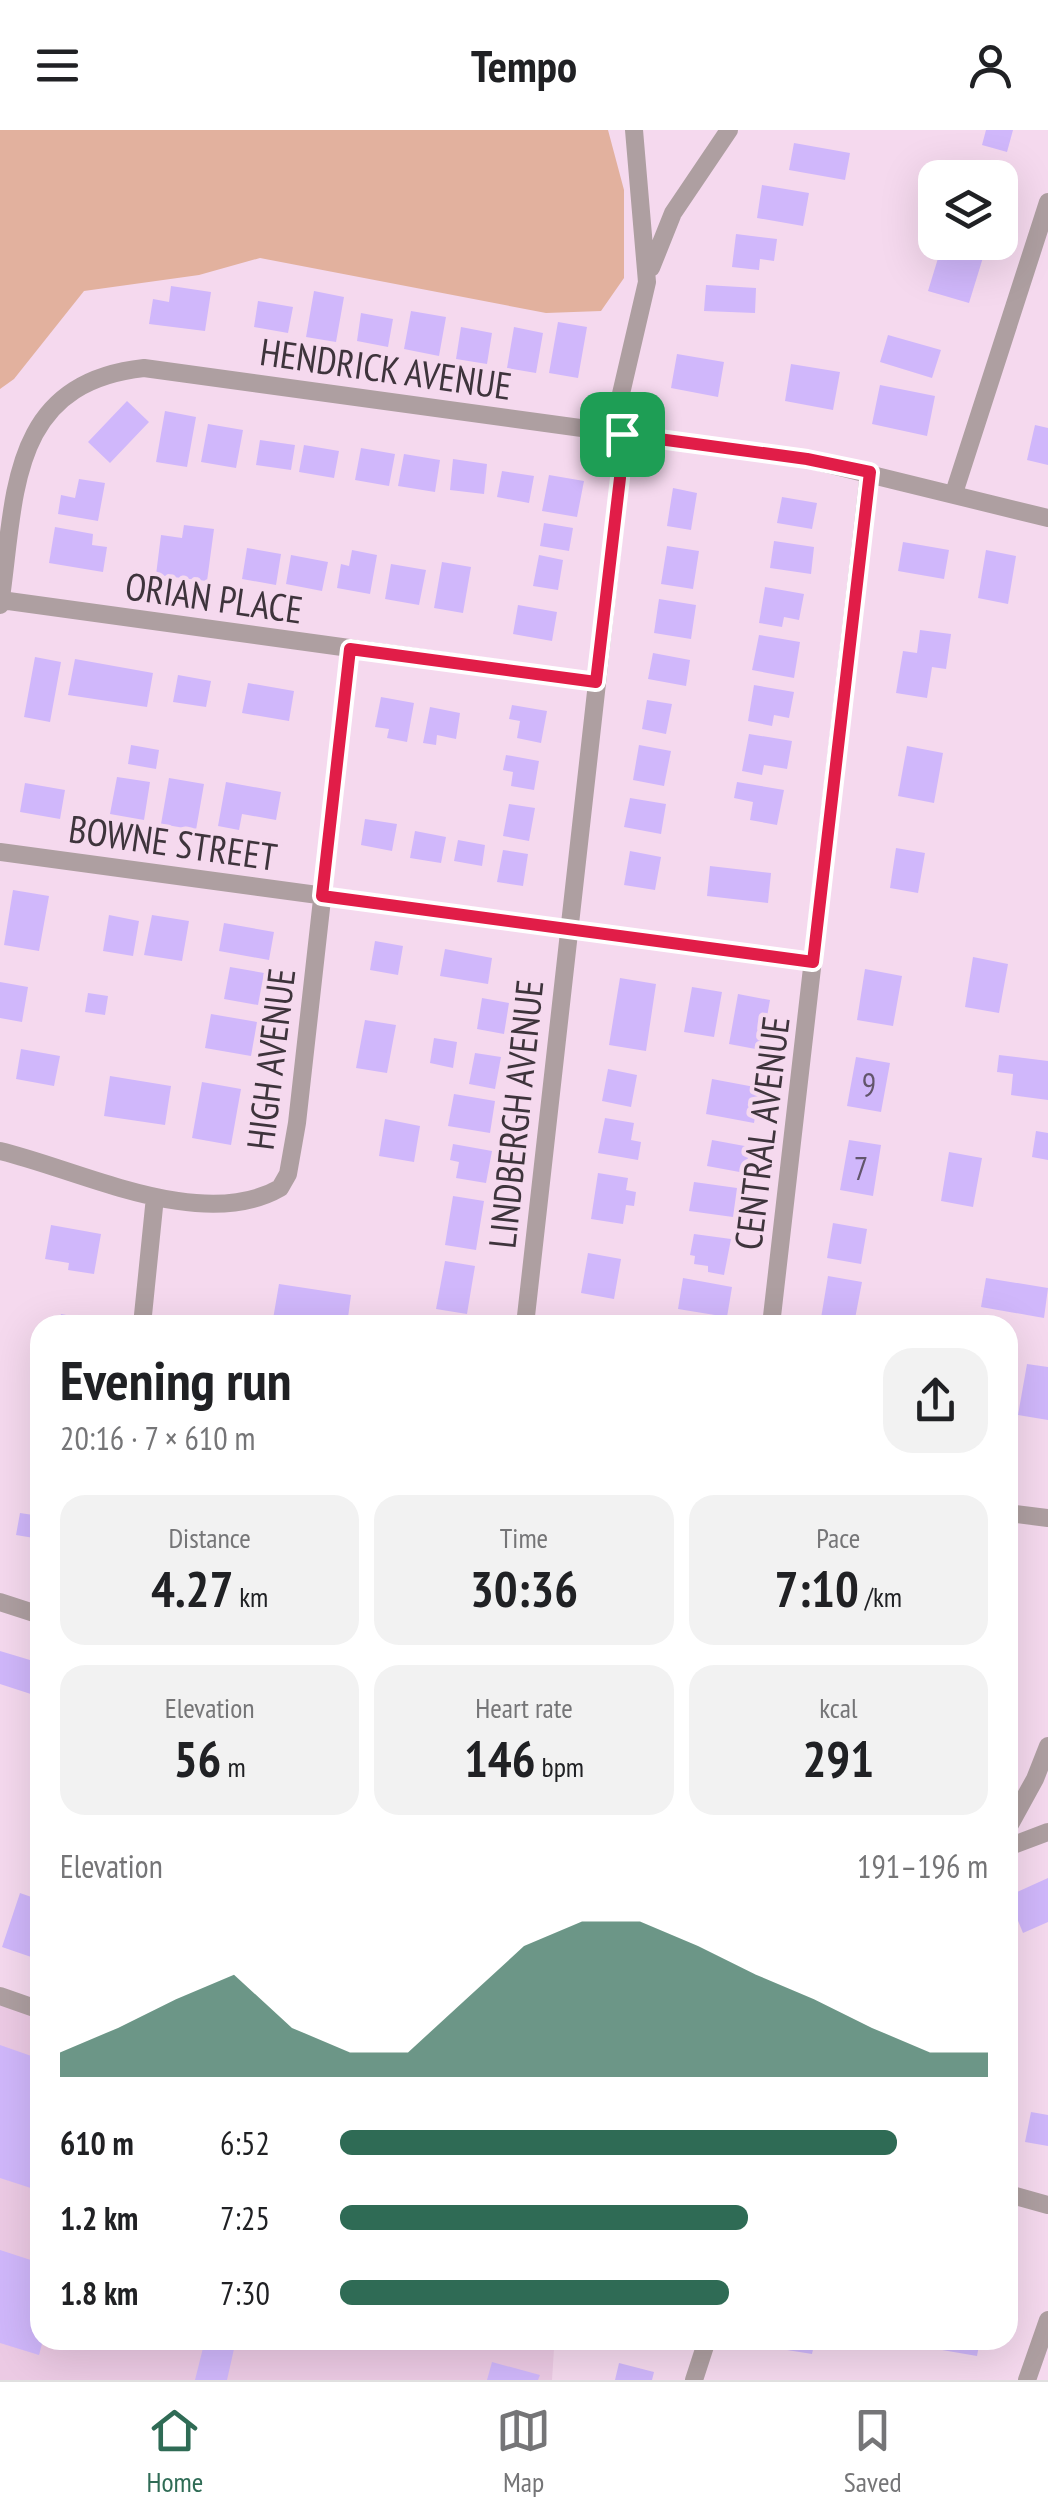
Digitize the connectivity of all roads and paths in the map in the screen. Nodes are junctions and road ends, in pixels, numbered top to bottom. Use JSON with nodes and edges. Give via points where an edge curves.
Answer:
{"nodes":[{"id":1,"x":634,"y":130,"type":"edge"},
{"id":2,"x":729,"y":130,"type":"edge"},
{"id":3,"x":1048,"y":202,"type":"edge"},
{"id":4,"x":646,"y":282,"type":"junction"},
{"id":5,"x":622,"y":434,"type":"junction"},
{"id":6,"x":870,"y":472,"type":"junction"},
{"id":7,"x":954,"y":493,"type":"junction"},
{"id":8,"x":1048,"y":518,"type":"edge"},
{"id":9,"x":0,"y":602,"type":"edge"},
{"id":10,"x":350,"y":649,"type":"junction"},
{"id":11,"x":596,"y":682,"type":"junction"},
{"id":12,"x":0,"y":852,"type":"edge"},
{"id":13,"x":322,"y":896,"type":"junction"},
{"id":14,"x":568,"y":930,"type":"junction"},
{"id":15,"x":813,"y":962,"type":"junction"},
{"id":16,"x":0,"y":1151,"type":"edge"},
{"id":17,"x":155,"y":1197,"type":"junction"},
{"id":18,"x":143,"y":1315,"type":"edge"},
{"id":19,"x":526,"y":1315,"type":"edge"},
{"id":20,"x":772,"y":1315,"type":"edge"},
{"id":21,"x":1018,"y":1514,"type":"edge"},
{"id":22,"x":1048,"y":1518,"type":"edge"},
{"id":23,"x":0,"y":1602,"type":"edge"},
{"id":24,"x":30,"y":1612,"type":"edge"},
{"id":25,"x":1048,"y":1746,"type":"edge"},
{"id":26,"x":1018,"y":1808,"type":"edge"},
{"id":27,"x":1048,"y":1832,"type":"edge"},
{"id":28,"x":1018,"y":1843,"type":"edge"},
{"id":29,"x":0,"y":1996,"type":"edge"},
{"id":30,"x":30,"y":2006,"type":"edge"},
{"id":31,"x":1018,"y":2197,"type":"edge"},
{"id":32,"x":1048,"y":2205,"type":"edge"},
{"id":33,"x":1048,"y":2320,"type":"edge"},
{"id":34,"x":704,"y":2350,"type":"edge"},
{"id":35,"x":694,"y":2380,"type":"edge"},
{"id":36,"x":1027,"y":2380,"type":"edge"}],
"edges":[{"from":1,"to":4,"type":"street"},
{"from":2,"to":4,"type":"street","via":[[668,222]]},
{"from":3,"to":7,"type":"street"},
{"from":4,"to":5,"type":"street","via":[[622,384]]},
{"from":5,"to":6,"type":"street","name":"HENDRICK AVENUE"},
{"from":5,"to":9,"type":"street","name":"HENDRICK AVENUE","via":[[195,374],[110,372],[63,396],[31,435]]},
{"from":5,"to":11,"type":"street","name":"LINDBERGH AVENUE"},
{"from":6,"to":7,"type":"street","name":"HENDRICK AVENUE"},
{"from":6,"to":15,"type":"street","name":"CENTRAL AVENUE"},
{"from":7,"to":8,"type":"street","name":"HENDRICK AVENUE"},
{"from":9,"to":10,"type":"street","name":"ORIAN PLACE"},
{"from":10,"to":11,"type":"street","name":"ORIAN PLACE"},
{"from":10,"to":13,"type":"street","name":"HIGH AVENUE"},
{"from":11,"to":14,"type":"street","name":"LINDBERGH AVENUE"},
{"from":12,"to":13,"type":"street","name":"BOWNE STREET"},
{"from":13,"to":14,"type":"street","name":"BOWNE STREET"},
{"from":13,"to":17,"type":"street","name":"HIGH AVENUE","via":[[288,1174],[280,1188],[250,1198],[200,1205]]},
{"from":14,"to":15,"type":"street","name":"BOWNE STREET"},
{"from":14,"to":19,"type":"street","name":"LINDBERGH AVENUE"},
{"from":15,"to":20,"type":"street","name":"CENTRAL AVENUE"},
{"from":16,"to":17,"type":"street","name":"HIGH AVENUE"},
{"from":17,"to":18,"type":"street"},
{"from":21,"to":22,"type":"street"},
{"from":23,"to":24,"type":"street"},
{"from":25,"to":26,"type":"street"},
{"from":27,"to":28,"type":"street"},
{"from":29,"to":30,"type":"street"},
{"from":31,"to":32,"type":"street"},
{"from":33,"to":36,"type":"street"},
{"from":34,"to":35,"type":"street"}]}
